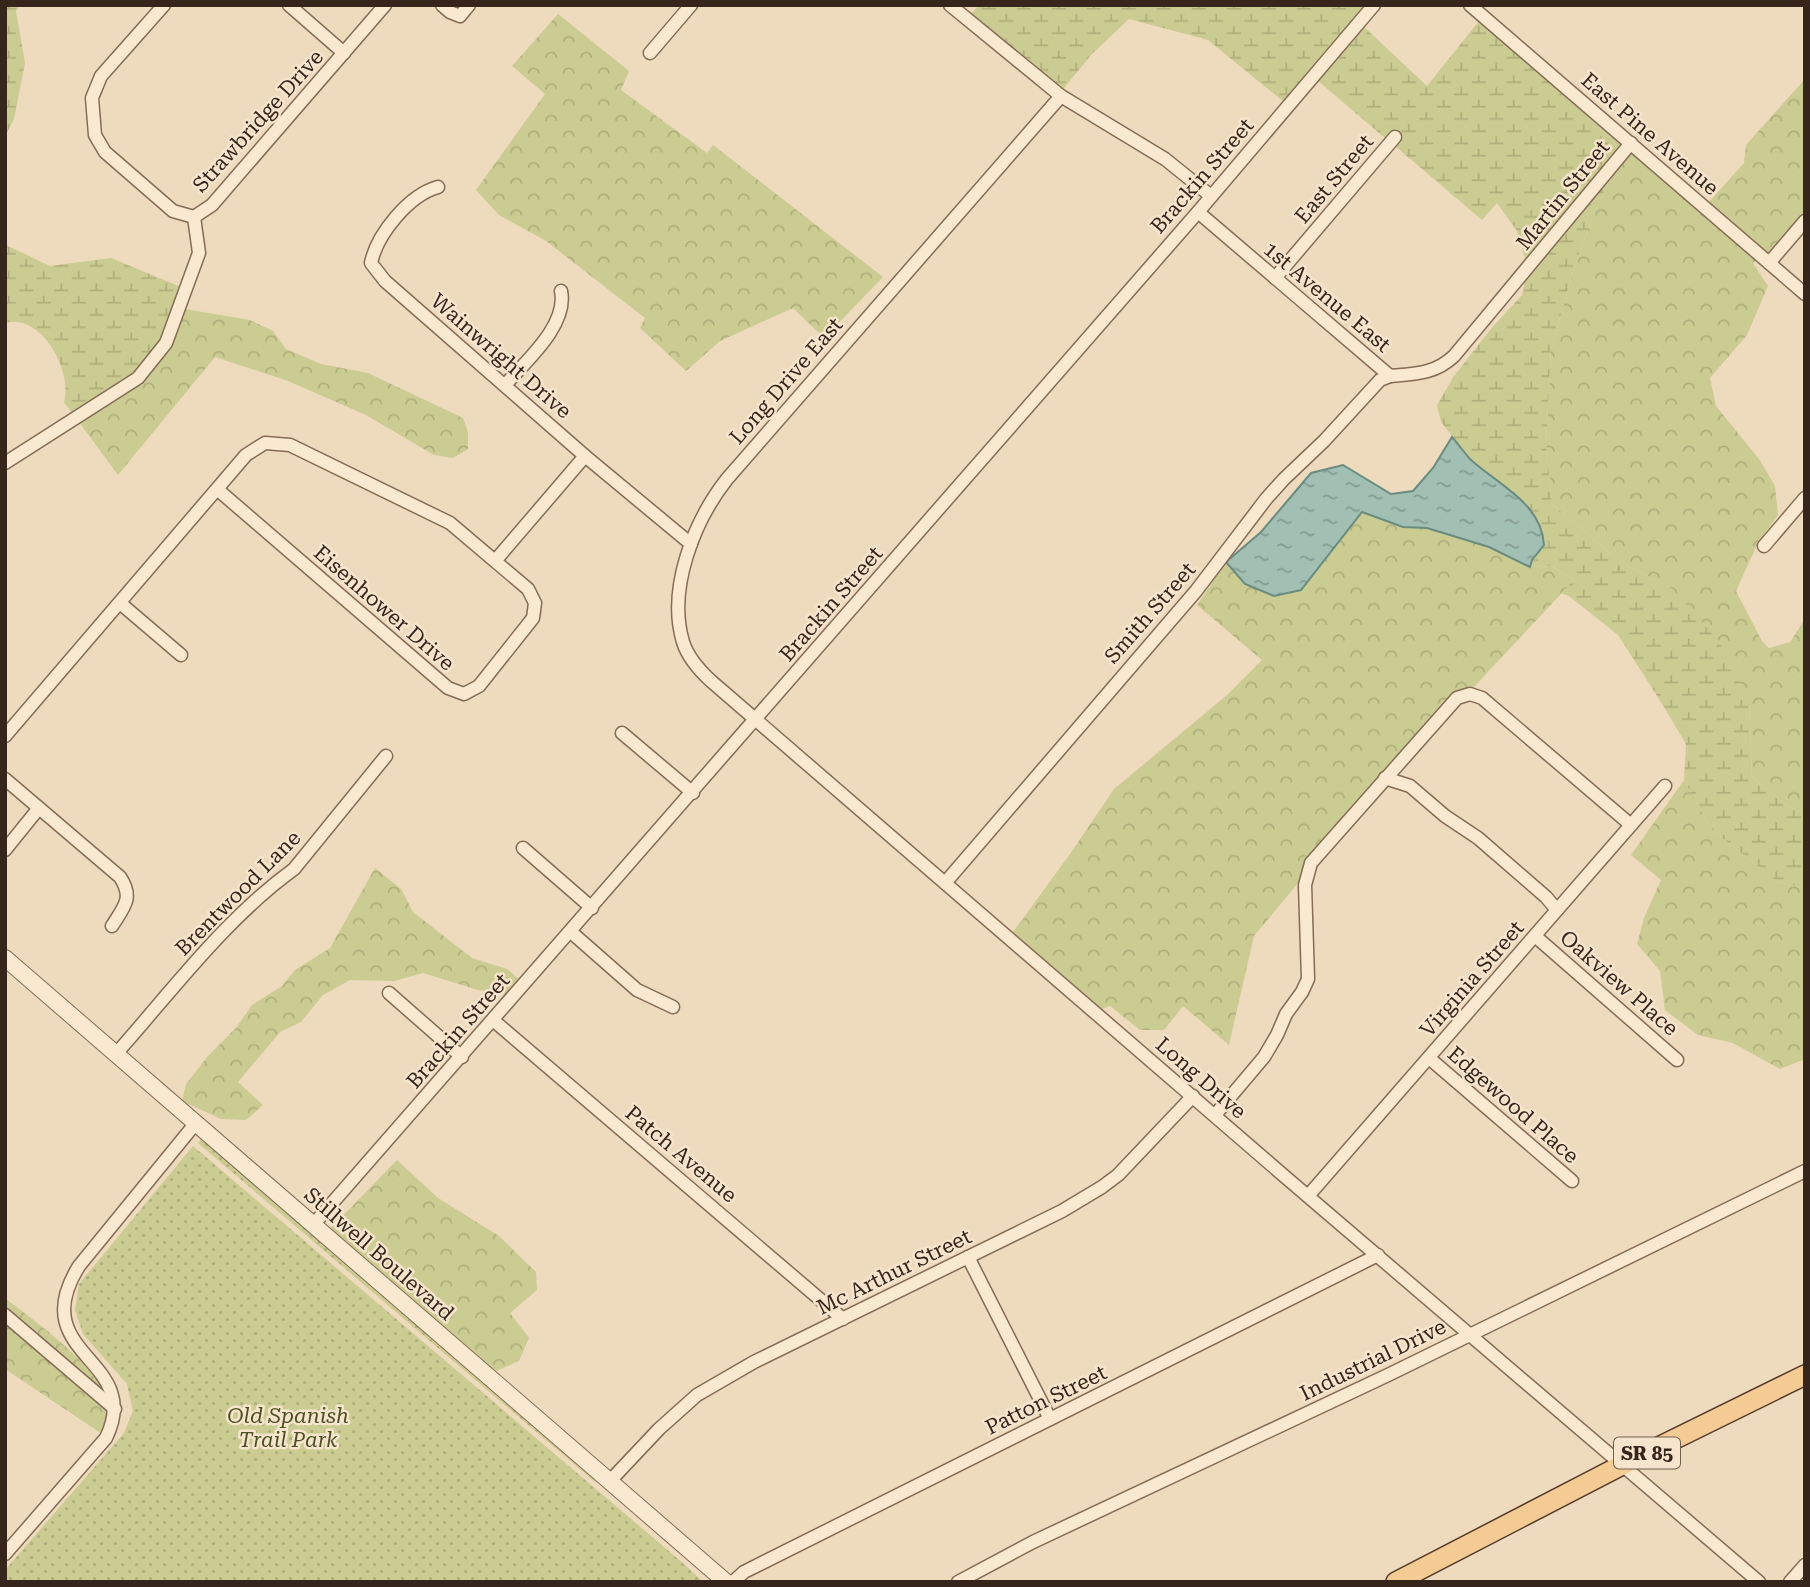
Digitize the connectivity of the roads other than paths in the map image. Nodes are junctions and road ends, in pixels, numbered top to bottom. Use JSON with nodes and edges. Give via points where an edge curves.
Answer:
{"nodes":[{"id":1,"x":164,"y":5,"type":"edge"},
{"id":2,"x":289,"y":5,"type":"edge"},
{"id":3,"x":385,"y":5,"type":"edge"},
{"id":4,"x":442,"y":5,"type":"edge"},
{"id":5,"x":469,"y":5,"type":"edge"},
{"id":6,"x":950,"y":5,"type":"edge"},
{"id":7,"x":1374,"y":5,"type":"edge"},
{"id":8,"x":1470,"y":5,"type":"edge"},
{"id":9,"x":685,"y":7,"type":"edge"},
{"id":10,"x":344,"y":53,"type":"junction"},
{"id":11,"x":650,"y":53,"type":"dead end"},
{"id":12,"x":1061,"y":96,"type":"junction"},
{"id":13,"x":1395,"y":137,"type":"dead end"},
{"id":14,"x":1631,"y":143,"type":"junction"},
{"id":15,"x":438,"y":187,"type":"dead end"},
{"id":16,"x":1211,"y":196,"type":"junction"},
{"id":17,"x":1198,"y":212,"type":"junction"},
{"id":18,"x":194,"y":217,"type":"junction"},
{"id":19,"x":1805,"y":221,"type":"edge"},
{"id":20,"x":1769,"y":262,"type":"junction"},
{"id":21,"x":1525,"y":271,"type":"joint"},
{"id":22,"x":1275,"y":278,"type":"junction"},
{"id":23,"x":561,"y":291,"type":"dead end"},
{"id":24,"x":1805,"y":293,"type":"edge"},
{"id":25,"x":1390,"y":376,"type":"junction"},
{"id":26,"x":506,"y":384,"type":"junction"},
{"id":27,"x":585,"y":456,"type":"junction"},
{"id":28,"x":5,"y":463,"type":"edge"},
{"id":29,"x":217,"y":488,"type":"junction"},
{"id":30,"x":1805,"y":498,"type":"edge"},
{"id":31,"x":691,"y":544,"type":"junction"},
{"id":32,"x":1764,"y":546,"type":"dead end"},
{"id":33,"x":495,"y":561,"type":"junction"},
{"id":34,"x":120,"y":603,"type":"junction"},
{"id":35,"x":181,"y":655,"type":"dead end"},
{"id":36,"x":756,"y":719,"type":"junction"},
{"id":37,"x":622,"y":733,"type":"dead end"},
{"id":38,"x":5,"y":736,"type":"edge"},
{"id":39,"x":386,"y":756,"type":"dead end"},
{"id":40,"x":1385,"y":778,"type":"junction"},
{"id":41,"x":5,"y":779,"type":"edge"},
{"id":42,"x":1665,"y":786,"type":"dead end"},
{"id":43,"x":692,"y":793,"type":"junction"},
{"id":44,"x":39,"y":808,"type":"junction"},
{"id":45,"x":1631,"y":825,"type":"junction"},
{"id":46,"x":523,"y":848,"type":"dead end"},
{"id":47,"x":5,"y":850,"type":"edge"},
{"id":48,"x":945,"y":883,"type":"junction"},
{"id":49,"x":592,"y":908,"type":"junction"},
{"id":50,"x":1557,"y":911,"type":"junction"},
{"id":51,"x":112,"y":926,"type":"dead end"},
{"id":52,"x":571,"y":932,"type":"junction"},
{"id":53,"x":1535,"y":936,"type":"junction"},
{"id":54,"x":5,"y":958,"type":"edge"},
{"id":55,"x":389,"y":993,"type":"dead end"},
{"id":56,"x":673,"y":1007,"type":"dead end"},
{"id":57,"x":493,"y":1020,"type":"junction"},
{"id":58,"x":115,"y":1055,"type":"junction"},
{"id":59,"x":462,"y":1056,"type":"junction"},
{"id":60,"x":1429,"y":1058,"type":"junction"},
{"id":61,"x":1677,"y":1060,"type":"dead end"},
{"id":62,"x":1193,"y":1096,"type":"junction"},
{"id":63,"x":1215,"y":1115,"type":"junction"},
{"id":64,"x":195,"y":1124,"type":"junction"},
{"id":65,"x":1805,"y":1171,"type":"edge"},
{"id":66,"x":1572,"y":1181,"type":"dead end"},
{"id":67,"x":1308,"y":1196,"type":"junction"},
{"id":68,"x":313,"y":1225,"type":"junction"},
{"id":69,"x":1378,"y":1255,"type":"junction"},
{"id":70,"x":968,"y":1257,"type":"junction"},
{"id":71,"x":5,"y":1315,"type":"edge"},
{"id":72,"x":843,"y":1319,"type":"junction"},
{"id":73,"x":1471,"y":1334,"type":"junction"},
{"id":74,"x":1805,"y":1376,"type":"edge"},
{"id":75,"x":115,"y":1409,"type":"junction"},
{"id":76,"x":1050,"y":1419,"type":"junction"},
{"id":77,"x":1622,"y":1465,"type":"junction"},
{"id":78,"x":610,"y":1481,"type":"junction"},
{"id":79,"x":5,"y":1554,"type":"edge"},
{"id":80,"x":1805,"y":1565,"type":"edge"},
{"id":81,"x":726,"y":1582,"type":"edge"},
{"id":82,"x":733,"y":1582,"type":"edge"},
{"id":83,"x":958,"y":1582,"type":"edge"},
{"id":84,"x":1396,"y":1582,"type":"edge"},
{"id":85,"x":1759,"y":1582,"type":"edge"},
{"id":86,"x":1790,"y":1582,"type":"edge"}],
"edges":[{"from":1,"to":18,"type":"street","name":"Strawbridge Drive","via":[[101,76],[92,98],[94,135],[105,152],[173,211]]},
{"from":2,"to":10,"type":"street","name":"Strawbridge Drive"},
{"from":3,"to":10,"type":"street","name":"Strawbridge Drive"},
{"from":4,"to":5,"type":"street","via":[[460,16]]},
{"from":6,"to":12,"type":"street"},
{"from":7,"to":16,"type":"street","name":"Brackin Street"},
{"from":8,"to":14,"type":"street","name":"East Pine Avenue"},
{"from":9,"to":11,"type":"street"},
{"from":10,"to":18,"type":"street","name":"Strawbridge Drive","via":[[212,205]]},
{"from":12,"to":16,"type":"street","via":[[1165,159]]},
{"from":12,"to":31,"type":"street","name":"Long Drive East","via":[[727,479],[711,500]]},
{"from":13,"to":22,"type":"street","name":"East Street"},
{"from":14,"to":20,"type":"street","name":"East Pine Avenue"},
{"from":14,"to":21,"type":"street","name":"Martin Street"},
{"from":15,"to":26,"type":"street","name":"Wainwright Drive","via":[[411,200],[374,247],[371,263],[385,281]]},
{"from":16,"to":17,"type":"street","name":"Brackin Street"},
{"from":17,"to":22,"type":"street","name":"1st Avenue East"},
{"from":17,"to":36,"type":"street","name":"Brackin Street"},
{"from":18,"to":28,"type":"street","via":[[199,253],[166,343],[138,378]]},
{"from":19,"to":20,"type":"street"},
{"from":20,"to":24,"type":"street","name":"East Pine Avenue"},
{"from":21,"to":25,"type":"street","name":"1st Avenue East","via":[[1449,361],[1427,373]]},
{"from":22,"to":25,"type":"street","name":"1st Avenue East"},
{"from":23,"to":26,"type":"street","via":[[564,303],[558,322]]},
{"from":25,"to":48,"type":"street","name":"Smith Street","via":[[1380,380],[1283,480],[1196,591]]},
{"from":26,"to":27,"type":"street","name":"Wainwright Drive"},
{"from":27,"to":31,"type":"street","name":"Wainwright Drive"},
{"from":27,"to":33,"type":"street"},
{"from":29,"to":33,"type":"street","name":"Eisenhower Drive","via":[[246,455],[265,443],[290,445],[450,523]]},
{"from":29,"to":33,"type":"street","name":"Eisenhower Drive","via":[[448,688],[464,694],[479,686],[533,618],[536,603],[528,589]]},
{"from":29,"to":34,"type":"street","name":"Eisenhower Drive"},
{"from":30,"to":32,"type":"street"},
{"from":31,"to":36,"type":"street","name":"Long Drive East","via":[[681,578],[683,642],[701,671]]},
{"from":34,"to":35,"type":"street"},
{"from":34,"to":38,"type":"street","name":"Eisenhower Drive"},
{"from":36,"to":43,"type":"street","name":"Brackin Street"},
{"from":36,"to":48,"type":"street","name":"Long Drive"},
{"from":37,"to":43,"type":"street"},
{"from":39,"to":58,"type":"street","name":"Brentwood Lane","via":[[294,869],[226,928]]},
{"from":40,"to":45,"type":"street","via":[[1454,700],[1477,695]]},
{"from":40,"to":50,"type":"street","via":[[1410,786],[1478,838]]},
{"from":40,"to":63,"type":"street","via":[[1311,863],[1305,885],[1308,979],[1264,1057]]},
{"from":41,"to":44,"type":"street"},
{"from":42,"to":45,"type":"street","name":"Virginia Street"},
{"from":43,"to":49,"type":"street","name":"Brackin Street"},
{"from":44,"to":47,"type":"street"},
{"from":44,"to":51,"type":"street","via":[[127,888],[127,903]]},
{"from":45,"to":50,"type":"street","name":"Virginia Street"},
{"from":46,"to":49,"type":"street"},
{"from":48,"to":62,"type":"street","name":"Long Drive"},
{"from":49,"to":52,"type":"street","name":"Brackin Street"},
{"from":50,"to":53,"type":"street","name":"Virginia Street"},
{"from":52,"to":56,"type":"street","via":[[637,990]]},
{"from":52,"to":57,"type":"street","name":"Brackin Street"},
{"from":53,"to":60,"type":"street","name":"Virginia Street"},
{"from":53,"to":61,"type":"street","name":"Oakview Place"},
{"from":54,"to":58,"type":"street","name":"Stillwell Boulevard"},
{"from":55,"to":59,"type":"street"},
{"from":57,"to":59,"type":"street","name":"Brackin Street"},
{"from":57,"to":72,"type":"street","name":"Patch Avenue"},
{"from":58,"to":64,"type":"street","name":"Stillwell Boulevard"},
{"from":59,"to":68,"type":"street","name":"Brackin Street"},
{"from":60,"to":66,"type":"street","name":"Edgewood Place"},
{"from":60,"to":67,"type":"street","name":"Virginia Street"},
{"from":62,"to":63,"type":"street","name":"Long Drive"},
{"from":62,"to":70,"type":"street","name":"Mc Arthur Street","via":[[1102,1187]]},
{"from":63,"to":67,"type":"street","name":"Long Drive"},
{"from":64,"to":68,"type":"street","name":"Stillwell Boulevard"},
{"from":64,"to":75,"type":"street","via":[[79,1266],[65,1296],[66,1324],[73,1341],[108,1383]]},
{"from":65,"to":73,"type":"street","name":"Industrial Drive"},
{"from":67,"to":69,"type":"street","name":"Long Drive"},
{"from":68,"to":78,"type":"street","name":"Stillwell Boulevard"},
{"from":69,"to":73,"type":"street","name":"Long Drive"},
{"from":69,"to":76,"type":"street","name":"Patton Street"},
{"from":70,"to":72,"type":"street","name":"Mc Arthur Street"},
{"from":70,"to":76,"type":"street"},
{"from":71,"to":75,"type":"street"},
{"from":72,"to":78,"type":"street","name":"Mc Arthur Street","via":[[697,1395]]},
{"from":73,"to":77,"type":"street","name":"Long Drive"},
{"from":73,"to":83,"type":"street","name":"Industrial Drive","via":[[1032,1542]]},
{"from":74,"to":77,"type":"main road","number":"SR 85"},
{"from":75,"to":79,"type":"street","via":[[106,1438]]},
{"from":76,"to":82,"type":"street","name":"Patton Street","via":[[744,1572]]},
{"from":77,"to":84,"type":"main road","number":"SR 85"},
{"from":77,"to":85,"type":"street","name":"Long Drive"},
{"from":78,"to":81,"type":"street","name":"Stillwell Boulevard"},
{"from":80,"to":86,"type":"street"}]}
